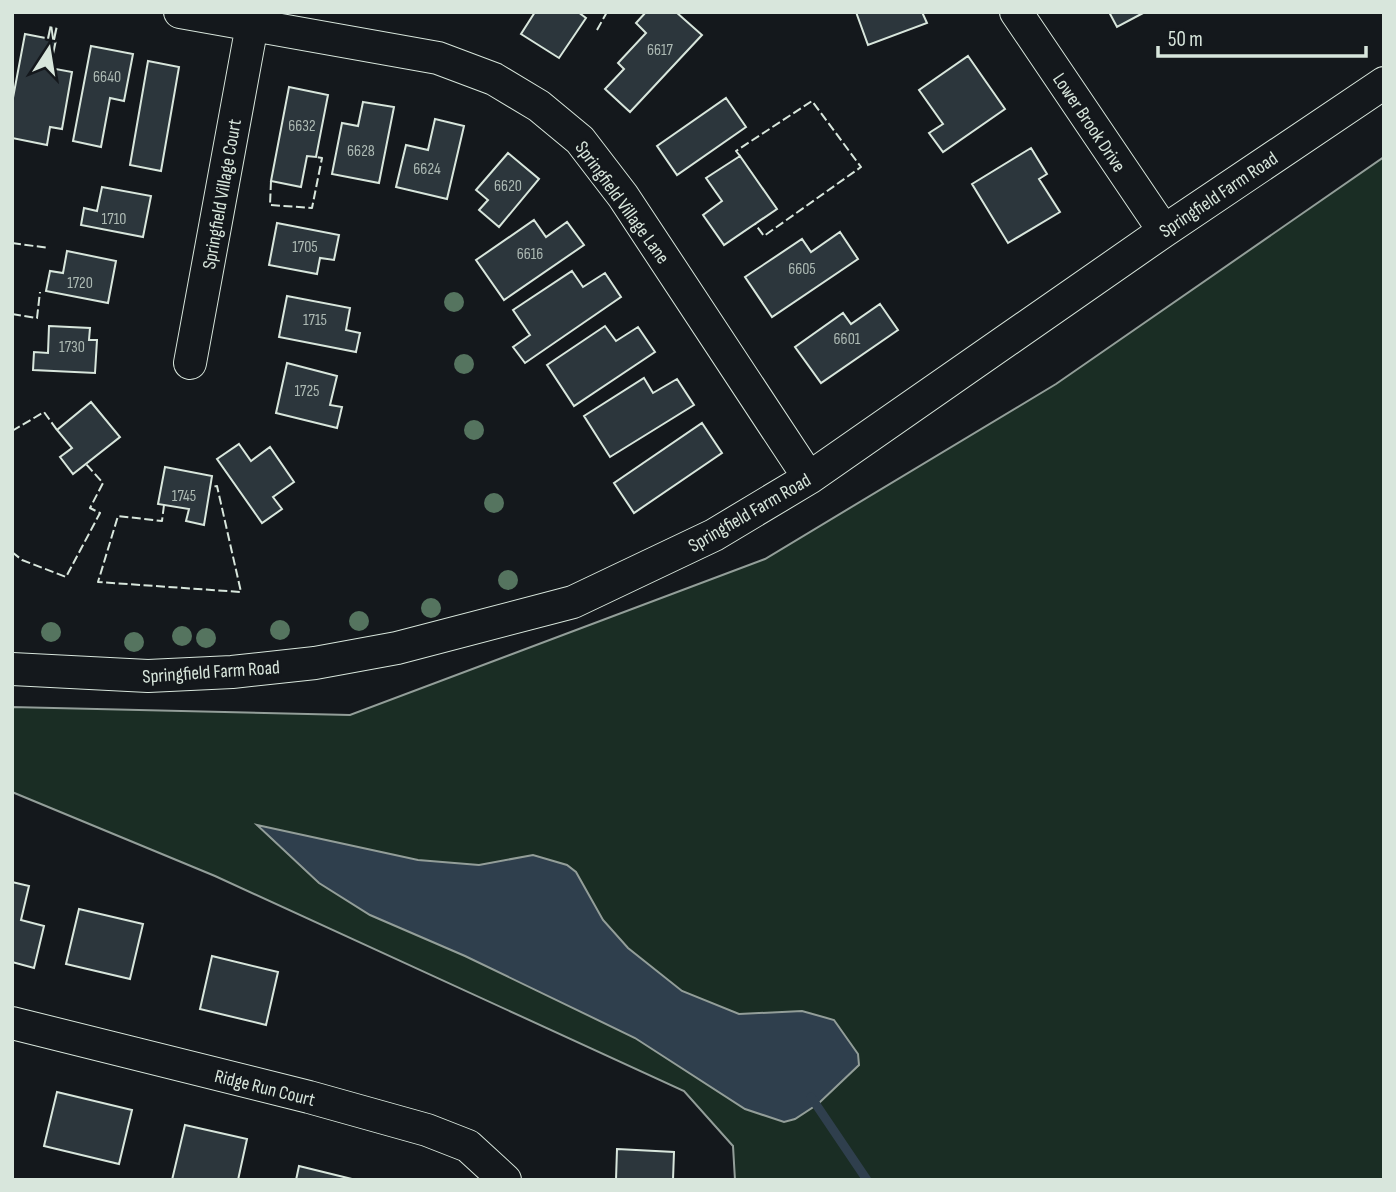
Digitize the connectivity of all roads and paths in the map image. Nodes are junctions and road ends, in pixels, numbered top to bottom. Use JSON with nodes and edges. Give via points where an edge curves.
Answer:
{"nodes":[{"id":1,"x":180,"y":12,"type":"edge"},
{"id":2,"x":1016,"y":12,"type":"edge"},
{"id":3,"x":252,"y":25,"type":"junction"},
{"id":4,"x":1384,"y":83,"type":"edge"},
{"id":5,"x":1164,"y":231,"type":"junction"},
{"id":6,"x":190,"y":363,"type":"dead end"},
{"id":7,"x":810,"y":478,"type":"junction"},
{"id":8,"x":12,"y":668,"type":"edge"},
{"id":9,"x":12,"y":1023,"type":"edge"},
{"id":10,"x":505,"y":1180,"type":"edge"}],
"edges":[{"from":1,"to":3,"type":"street","name":"Springfield Village Lane"},
{"from":2,"to":5,"type":"street","name":"Lower Brook Drive"},
{"from":3,"to":6,"type":"street","name":"Springfield Village Court"},
{"from":3,"to":7,"type":"street","name":"Springfield Village Lane","via":[[438,58],[494,79],[580,140],[623,196]]},
{"from":4,"to":5,"type":"street","name":"Springfield Farm Road"},
{"from":5,"to":7,"type":"street","name":"Springfield Farm Road"},
{"from":7,"to":8,"type":"street","name":"Springfield Farm Road","via":[[714,535],[573,602],[397,648],[232,672],[148,676]]},
{"from":9,"to":10,"type":"street","name":"Ridge Run Court","via":[[427,1130],[468,1146]]}]}
